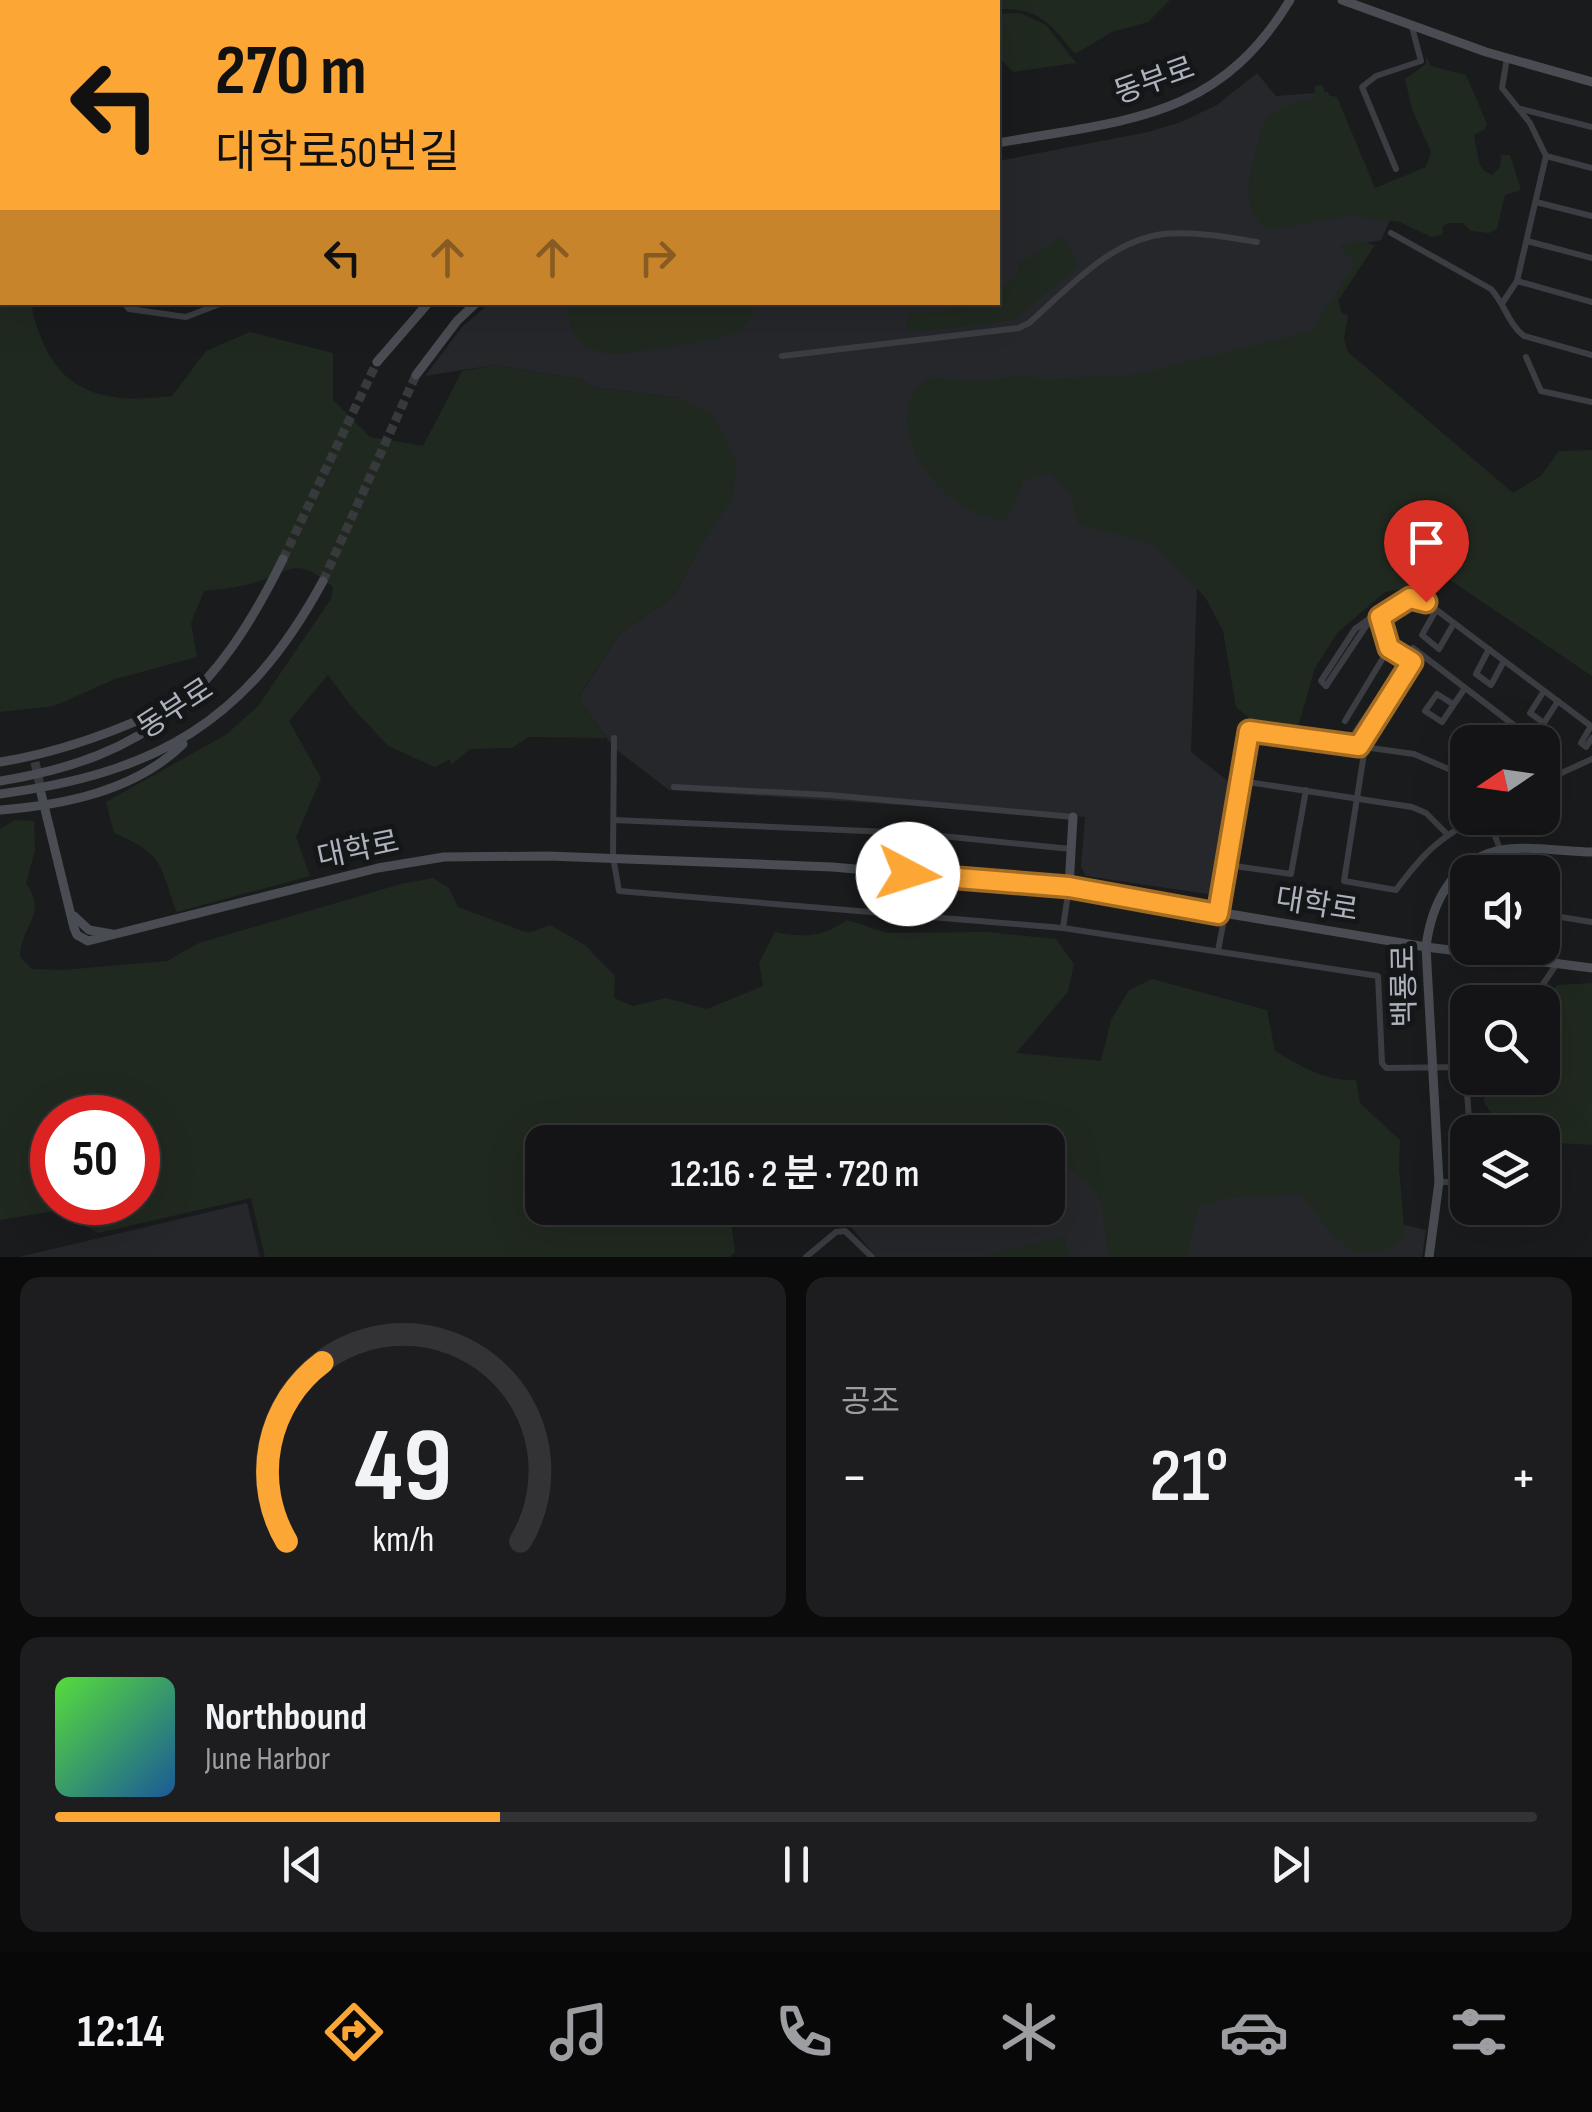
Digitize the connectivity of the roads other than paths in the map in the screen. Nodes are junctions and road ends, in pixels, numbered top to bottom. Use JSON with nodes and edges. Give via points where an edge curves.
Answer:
{"nodes":[{"id":1,"x":1290,"y":0,"type":"edge"},
{"id":2,"x":1342,"y":0,"type":"edge"},
{"id":3,"x":1412,"y":26,"type":"junction"},
{"id":4,"x":1506,"y":58,"type":"junction"},
{"id":5,"x":1592,"y":82,"type":"edge"},
{"id":6,"x":1518,"y":108,"type":"junction"},
{"id":7,"x":1592,"y":127,"type":"edge"},
{"id":8,"x":1000,"y":143,"type":"edge"},
{"id":9,"x":1546,"y":156,"type":"junction"},
{"id":10,"x":1592,"y":168,"type":"edge"},
{"id":11,"x":1396,"y":169,"type":"dead end"},
{"id":12,"x":1536,"y":202,"type":"junction"},
{"id":13,"x":1592,"y":216,"type":"edge"},
{"id":14,"x":1391,"y":234,"type":"dead end"},
{"id":15,"x":1257,"y":242,"type":"dead end"},
{"id":16,"x":1527,"y":242,"type":"junction"},
{"id":17,"x":1592,"y":258,"type":"edge"},
{"id":18,"x":1517,"y":281,"type":"junction"},
{"id":19,"x":1503,"y":302,"type":"junction"},
{"id":20,"x":1592,"y":302,"type":"edge"},
{"id":21,"x":126,"y":305,"type":"edge"},
{"id":22,"x":217,"y":305,"type":"edge"},
{"id":23,"x":425,"y":305,"type":"edge"},
{"id":24,"x":474,"y":305,"type":"edge"},
{"id":25,"x":1592,"y":355,"type":"edge"},
{"id":26,"x":782,"y":356,"type":"dead end"},
{"id":27,"x":1526,"y":357,"type":"dead end"},
{"id":28,"x":377,"y":362,"type":"tunnel mouth"},
{"id":29,"x":416,"y":375,"type":"tunnel mouth"},
{"id":30,"x":1592,"y":402,"type":"edge"},
{"id":31,"x":283,"y":559,"type":"tunnel mouth"},
{"id":32,"x":323,"y":581,"type":"tunnel mouth"},
{"id":33,"x":1436,"y":610,"type":"junction"},
{"id":34,"x":1380,"y":617,"type":"junction"},
{"id":35,"x":1454,"y":623,"type":"junction"},
{"id":36,"x":1389,"y":648,"type":"junction"},
{"id":37,"x":1489,"y":649,"type":"junction"},
{"id":38,"x":1409,"y":660,"type":"junction"},
{"id":39,"x":1504,"y":661,"type":"junction"},
{"id":40,"x":1464,"y":689,"type":"junction"},
{"id":41,"x":1544,"y":690,"type":"junction"},
{"id":42,"x":194,"y":694,"type":"junction"},
{"id":43,"x":1558,"y":701,"type":"junction"},
{"id":44,"x":1453,"y":704,"type":"junction"},
{"id":45,"x":1345,"y":721,"type":"dead end"},
{"id":46,"x":1592,"y":724,"type":"edge"},
{"id":47,"x":1511,"y":725,"type":"edge"},
{"id":48,"x":195,"y":732,"type":"junction"},
{"id":49,"x":614,"y":738,"type":"dead end"},
{"id":50,"x":1592,"y":738,"type":"edge"},
{"id":51,"x":1347,"y":744,"type":"junction"},
{"id":52,"x":1362,"y":746,"type":"junction"},
{"id":53,"x":1592,"y":759,"type":"edge"},
{"id":54,"x":0,"y":762,"type":"edge"},
{"id":55,"x":1450,"y":770,"type":"edge"},
{"id":56,"x":1560,"y":774,"type":"edge"},
{"id":57,"x":0,"y":781,"type":"edge"},
{"id":58,"x":1241,"y":781,"type":"junction"},
{"id":59,"x":674,"y":787,"type":"dead end"},
{"id":60,"x":1306,"y":790,"type":"junction"},
{"id":61,"x":41,"y":793,"type":"tunnel mouth"},
{"id":62,"x":0,"y":794,"type":"edge"},
{"id":63,"x":1356,"y":796,"type":"junction"},
{"id":64,"x":44,"y":807,"type":"junction"},
{"id":65,"x":0,"y":810,"type":"edge"},
{"id":66,"x":1073,"y":817,"type":"joint"},
{"id":67,"x":614,"y":820,"type":"junction"},
{"id":68,"x":1450,"y":831,"type":"edge"},
{"id":69,"x":912,"y":833,"type":"junction"},
{"id":70,"x":1446,"y":833,"type":"junction"},
{"id":71,"x":1494,"y":835,"type":"edge"},
{"id":72,"x":1071,"y":849,"type":"junction"},
{"id":73,"x":1500,"y":850,"type":"junction"},
{"id":74,"x":1592,"y":852,"type":"edge"},
{"id":75,"x":1484,"y":855,"type":"edge"},
{"id":76,"x":613,"y":857,"type":"junction"},
{"id":77,"x":1227,"y":866,"type":"junction"},
{"id":78,"x":908,"y":874,"type":"junction"},
{"id":79,"x":1450,"y":882,"type":"edge"},
{"id":80,"x":1069,"y":887,"type":"junction"},
{"id":81,"x":904,"y":914,"type":"junction"},
{"id":82,"x":1222,"y":914,"type":"junction"},
{"id":83,"x":1560,"y":917,"type":"edge"},
{"id":84,"x":1592,"y":922,"type":"edge"},
{"id":85,"x":1063,"y":928,"type":"junction"},
{"id":86,"x":1426,"y":947,"type":"junction"},
{"id":87,"x":1450,"y":950,"type":"edge"},
{"id":88,"x":1218,"y":951,"type":"junction"},
{"id":89,"x":1560,"y":962,"type":"edge"},
{"id":90,"x":1592,"y":968,"type":"edge"},
{"id":91,"x":1450,"y":1066,"type":"edge"},
{"id":92,"x":1432,"y":1067,"type":"junction"},
{"id":93,"x":1439,"y":1182,"type":"junction"},
{"id":94,"x":1450,"y":1182,"type":"edge"},
{"id":95,"x":806,"y":1257,"type":"edge"},
{"id":96,"x":872,"y":1257,"type":"edge"},
{"id":97,"x":1429,"y":1257,"type":"edge"}],
"edges":[{"from":1,"to":8,"type":"main road","name":"동부로","via":[[1245,62],[1212,87],[1126,120]]},
{"from":2,"to":3,"type":"main road"},
{"from":3,"to":4,"type":"main road"},
{"from":3,"to":11,"type":"street","via":[[1421,60],[1362,87]]},
{"from":4,"to":5,"type":"main road"},
{"from":4,"to":6,"type":"street","via":[[1502,88]]},
{"from":6,"to":7,"type":"street"},
{"from":6,"to":9,"type":"street"},
{"from":9,"to":10,"type":"street"},
{"from":9,"to":12,"type":"street"},
{"from":12,"to":13,"type":"street"},
{"from":12,"to":16,"type":"street"},
{"from":14,"to":19,"type":"street"},
{"from":15,"to":26,"type":"street","via":[[1162,234],[1100,261],[1019,328]]},
{"from":16,"to":17,"type":"street"},
{"from":16,"to":18,"type":"street"},
{"from":18,"to":19,"type":"street"},
{"from":18,"to":20,"type":"street"},
{"from":19,"to":25,"type":"street","via":[[1524,336]]},
{"from":21,"to":22,"type":"street","via":[[186,318]]},
{"from":23,"to":28,"type":"main road"},
{"from":24,"to":29,"type":"main road"},
{"from":27,"to":30,"type":"street","via":[[1541,391]]},
{"from":31,"to":42,"type":"main road","name":"동부로","via":[[243,635]]},
{"from":32,"to":48,"type":"main road","name":"동부로","via":[[271,662]]},
{"from":33,"to":34,"type":"street","via":[[1410,598]]},
{"from":33,"to":35,"type":"street"},
{"from":33,"to":35,"type":"street","via":[[1422,634],[1439,648]]},
{"from":34,"to":36,"type":"street"},
{"from":34,"to":46,"type":"street","via":[[1366,626],[1326,686],[1320,684],[1355,629],[1412,594]]},
{"from":35,"to":37,"type":"street"},
{"from":36,"to":38,"type":"street"},
{"from":36,"to":45,"type":"street"},
{"from":37,"to":39,"type":"street"},
{"from":37,"to":39,"type":"street","via":[[1476,674],[1490,685]]},
{"from":38,"to":40,"type":"street","via":[[1418,655]]},
{"from":38,"to":51,"type":"street"},
{"from":38,"to":52,"type":"street"},
{"from":39,"to":41,"type":"street"},
{"from":40,"to":44,"type":"street"},
{"from":40,"to":47,"type":"street"},
{"from":41,"to":43,"type":"street"},
{"from":41,"to":43,"type":"street","via":[[1530,712],[1544,723]]},
{"from":42,"to":54,"type":"main road","via":[[97,738],[35,759]]},
{"from":42,"to":57,"type":"main road","name":"동부로","via":[[98,756]]},
{"from":43,"to":50,"type":"street","via":[[1591,726],[1581,743],[1586,747]]},
{"from":44,"to":44,"type":"street","via":[[1437,694],[1425,712],[1442,722]]},
{"from":48,"to":62,"type":"main road","name":"동부로","via":[[94,778]]},
{"from":48,"to":64,"type":"main road","via":[[132,779]]},
{"from":49,"to":67,"type":"street"},
{"from":51,"to":52,"type":"street"},
{"from":51,"to":58,"type":"street","via":[[1249,731]]},
{"from":52,"to":55,"type":"street","via":[[1414,754]]},
{"from":52,"to":63,"type":"street"},
{"from":53,"to":56,"type":"street"},
{"from":58,"to":60,"type":"street"},
{"from":58,"to":77,"type":"street"},
{"from":59,"to":66,"type":"street"},
{"from":60,"to":63,"type":"street"},
{"from":60,"to":77,"type":"street","via":[[1291,874]]},
{"from":61,"to":64,"type":"main road","name":"대학로"},
{"from":63,"to":70,"type":"street","via":[[1412,807]]},
{"from":63,"to":70,"type":"street","via":[[1344,881],[1396,890]]},
{"from":64,"to":65,"type":"main road"},
{"from":64,"to":76,"type":"main road","name":"대학로","via":[[71,912],[89,930],[120,934],[444,857]]},
{"from":66,"to":72,"type":"main road"},
{"from":67,"to":69,"type":"street"},
{"from":67,"to":76,"type":"street"},
{"from":68,"to":70,"type":"street"},
{"from":69,"to":72,"type":"street"},
{"from":69,"to":78,"type":"street"},
{"from":71,"to":73,"type":"street"},
{"from":72,"to":80,"type":"main road"},
{"from":73,"to":74,"type":"main road"},
{"from":73,"to":75,"type":"main road","name":"백룡로"},
{"from":76,"to":78,"type":"main road","name":"대학로"},
{"from":76,"to":81,"type":"street","via":[[619,891]]},
{"from":77,"to":82,"type":"street"},
{"from":78,"to":80,"type":"main road","name":"대학로"},
{"from":78,"to":81,"type":"street"},
{"from":79,"to":86,"type":"main road","name":"백룡로","via":[[1439,896]]},
{"from":80,"to":82,"type":"main road","name":"대학로"},
{"from":80,"to":85,"type":"street"},
{"from":81,"to":85,"type":"street"},
{"from":82,"to":86,"type":"main road","name":"대학로"},
{"from":82,"to":88,"type":"street"},
{"from":83,"to":84,"type":"street"},
{"from":85,"to":88,"type":"street"},
{"from":86,"to":87,"type":"main road","name":"대학로"},
{"from":86,"to":92,"type":"main road","name":"백룡로"},
{"from":88,"to":92,"type":"street","name":"백룡로","via":[[1378,976],[1382,1063]]},
{"from":89,"to":90,"type":"main road","name":"대학로"},
{"from":91,"to":92,"type":"street"},
{"from":92,"to":93,"type":"main road","name":"백룡로"},
{"from":93,"to":94,"type":"street"},
{"from":93,"to":97,"type":"main road","name":"백룡로"},
{"from":95,"to":96,"type":"street","via":[[845,1231]]}]}
